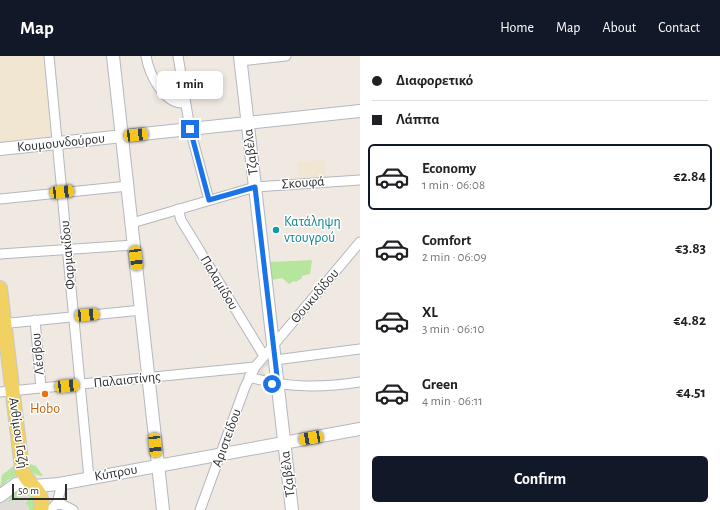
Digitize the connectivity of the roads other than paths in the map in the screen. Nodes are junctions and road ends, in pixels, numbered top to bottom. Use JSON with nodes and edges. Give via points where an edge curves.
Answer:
{"nodes":[{"id":1,"x":49,"y":56,"type":"edge"},
{"id":2,"x":114,"y":56,"type":"edge"},
{"id":3,"x":146,"y":56,"type":"edge"},
{"id":4,"x":178,"y":56,"type":"edge"},
{"id":5,"x":286,"y":56,"type":"edge"},
{"id":6,"x":240,"y":59,"type":"edge"},
{"id":7,"x":186,"y":103,"type":"junction"},
{"id":8,"x":360,"y":111,"type":"edge"},
{"id":9,"x":248,"y":123,"type":"junction"},
{"id":10,"x":190,"y":129,"type":"junction"},
{"id":11,"x":122,"y":136,"type":"junction"},
{"id":12,"x":58,"y":143,"type":"junction"},
{"id":13,"x":0,"y":149,"type":"edge"},
{"id":14,"x":360,"y":180,"type":"edge"},
{"id":15,"x":128,"y":186,"type":"junction"},
{"id":16,"x":255,"y":187,"type":"junction"},
{"id":17,"x":62,"y":192,"type":"junction"},
{"id":18,"x":0,"y":199,"type":"edge"},
{"id":19,"x":209,"y":200,"type":"junction"},
{"id":20,"x":178,"y":209,"type":"junction"},
{"id":21,"x":132,"y":223,"type":"junction"},
{"id":22,"x":360,"y":242,"type":"edge"},
{"id":23,"x":134,"y":245,"type":"junction"},
{"id":24,"x":68,"y":249,"type":"junction"},
{"id":25,"x":0,"y":254,"type":"edge"},
{"id":26,"x":0,"y":288,"type":"edge"},
{"id":27,"x":142,"y":310,"type":"junction"},
{"id":28,"x":74,"y":316,"type":"junction"},
{"id":29,"x":35,"y":320,"type":"junction"},
{"id":30,"x":2,"y":324,"type":"edge"},
{"id":31,"x":273,"y":346,"type":"junction"},
{"id":32,"x":360,"y":350,"type":"edge"},
{"id":33,"x":269,"y":358,"type":"junction"},
{"id":34,"x":255,"y":367,"type":"junction"},
{"id":35,"x":249,"y":377,"type":"junction"},
{"id":36,"x":148,"y":378,"type":"junction"},
{"id":37,"x":360,"y":382,"type":"edge"},
{"id":38,"x":80,"y":384,"type":"junction"},
{"id":39,"x":278,"y":385,"type":"junction"},
{"id":40,"x":40,"y":388,"type":"junction"},
{"id":41,"x":6,"y":392,"type":"edge"},
{"id":42,"x":360,"y":429,"type":"edge"},
{"id":43,"x":284,"y":442,"type":"junction"},
{"id":44,"x":221,"y":454,"type":"junction"},
{"id":45,"x":158,"y":466,"type":"junction"},
{"id":46,"x":89,"y":478,"type":"junction"},
{"id":47,"x":62,"y":483,"type":"junction"},
{"id":48,"x":31,"y":484,"type":"junction"},
{"id":49,"x":0,"y":496,"type":"edge"},
{"id":50,"x":61,"y":504,"type":"junction"},
{"id":51,"x":41,"y":510,"type":"edge"},
{"id":52,"x":51,"y":510,"type":"edge"},
{"id":53,"x":72,"y":510,"type":"edge"},
{"id":54,"x":163,"y":510,"type":"edge"},
{"id":55,"x":200,"y":510,"type":"edge"},
{"id":56,"x":292,"y":510,"type":"edge"}],
"edges":[{"from":1,"to":12,"type":"street","name":"Φαρμακίδου"},
{"from":2,"to":11,"type":"street"},
{"from":3,"to":7,"type":"street","via":[[159,86],[177,103]]},
{"from":4,"to":7,"type":"street"},
{"from":5,"to":6,"type":"street"},
{"from":6,"to":9,"type":"street","name":"Τζαβέλα"},
{"from":7,"to":10,"type":"street"},
{"from":8,"to":9,"type":"street","name":"Κουμουνδούρου"},
{"from":9,"to":10,"type":"street","name":"Κουμουνδούρου"},
{"from":9,"to":16,"type":"street","name":"Τζαβέλα"},
{"from":10,"to":11,"type":"street","name":"Κουμουνδούρου"},
{"from":10,"to":19,"type":"street"},
{"from":11,"to":12,"type":"street","name":"Κουμουνδούρου"},
{"from":11,"to":15,"type":"street"},
{"from":12,"to":13,"type":"street","name":"Κουμουνδούρου"},
{"from":12,"to":17,"type":"street","name":"Φαρμακίδου"},
{"from":14,"to":16,"type":"street","name":"Σκουφά"},
{"from":15,"to":17,"type":"street"},
{"from":15,"to":21,"type":"street"},
{"from":16,"to":19,"type":"street","name":"Σκουφά"},
{"from":16,"to":31,"type":"street","name":"Τζαβέλα"},
{"from":17,"to":18,"type":"street"},
{"from":17,"to":24,"type":"street","name":"Φαρμακίδου"},
{"from":19,"to":20,"type":"street","name":"Σκουφά"},
{"from":20,"to":21,"type":"street","name":"Σκουφά"},
{"from":20,"to":33,"type":"street","name":"Παλαμίδου","via":[[181,220]]},
{"from":21,"to":23,"type":"street"},
{"from":22,"to":31,"type":"street","name":"Θουκυδίδου"},
{"from":23,"to":24,"type":"street"},
{"from":23,"to":27,"type":"street"},
{"from":24,"to":25,"type":"street"},
{"from":24,"to":28,"type":"street","name":"Φαρμακίδου"},
{"from":26,"to":30,"type":"main road","name":"Ανθίμου Γαζή"},
{"from":27,"to":28,"type":"street"},
{"from":27,"to":36,"type":"street"},
{"from":28,"to":29,"type":"street"},
{"from":28,"to":38,"type":"street","name":"Φαρμακίδου"},
{"from":29,"to":30,"type":"street"},
{"from":29,"to":40,"type":"street","name":"Λέσβου"},
{"from":30,"to":41,"type":"main road","name":"Ανθίμου Γαζή"},
{"from":31,"to":33,"type":"street","name":"Τζαβέλα"},
{"from":32,"to":33,"type":"street"},
{"from":33,"to":34,"type":"street"},
{"from":33,"to":39,"type":"street","name":"Τζαβέλα"},
{"from":34,"to":35,"type":"street","name":"Αριστείδου"},
{"from":34,"to":36,"type":"street","name":"Παλαιστίνης"},
{"from":35,"to":39,"type":"street"},
{"from":35,"to":44,"type":"street","name":"Αριστείδου"},
{"from":36,"to":38,"type":"street","name":"Παλαιστίνης"},
{"from":36,"to":45,"type":"street"},
{"from":37,"to":39,"type":"street","via":[[329,387]]},
{"from":38,"to":40,"type":"street","name":"Παλαιστίνης"},
{"from":38,"to":46,"type":"street","name":"Φαρμακίδου"},
{"from":39,"to":43,"type":"street","name":"Τζαβέλα"},
{"from":40,"to":41,"type":"street","name":"Παλαιστίνης"},
{"from":41,"to":48,"type":"main road","name":"Ανθίμου Γαζή","via":[[21,463]]},
{"from":42,"to":43,"type":"street","name":"Κύπρου"},
{"from":43,"to":44,"type":"street","name":"Κύπρου"},
{"from":43,"to":56,"type":"street","name":"Τζαβέλα"},
{"from":44,"to":45,"type":"street","name":"Κύπρου"},
{"from":44,"to":55,"type":"street","name":"Αριστείδου"},
{"from":45,"to":46,"type":"street","name":"Κύπρου"},
{"from":45,"to":54,"type":"street"},
{"from":46,"to":47,"type":"street","name":"Κύπρου"},
{"from":47,"to":48,"type":"street","name":"Κύπρου"},
{"from":47,"to":50,"type":"street","via":[[58,500]]},
{"from":48,"to":49,"type":"street","name":"Κύπρου","via":[[16,484]]},
{"from":48,"to":51,"type":"main road","name":"Ανθίμου Γαζή","via":[[41,496]]},
{"from":50,"to":52,"type":"street","via":[[55,505]]},
{"from":50,"to":53,"type":"street"}]}
